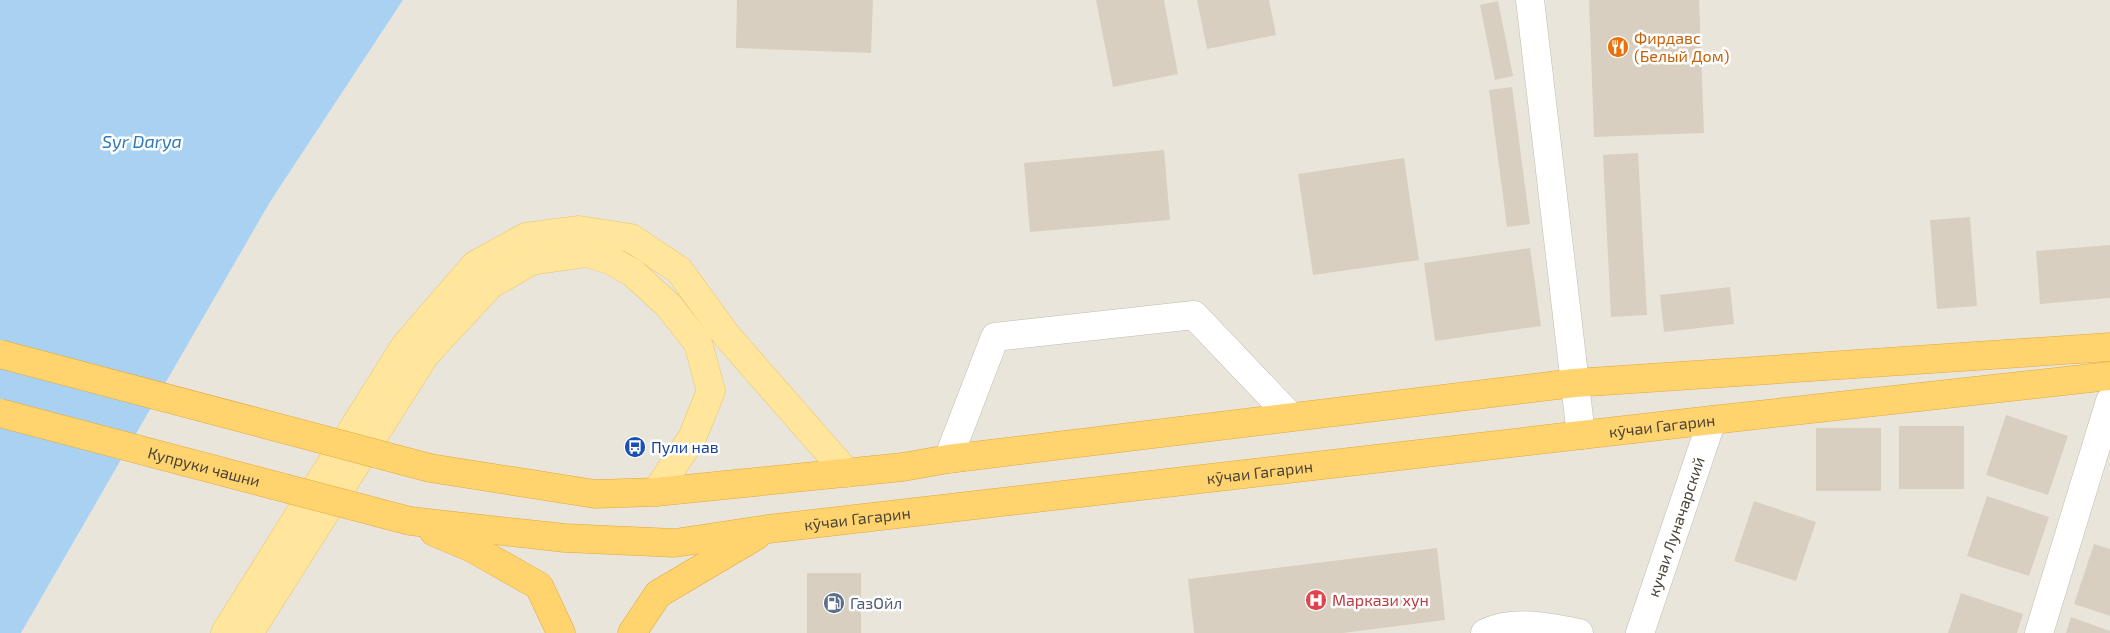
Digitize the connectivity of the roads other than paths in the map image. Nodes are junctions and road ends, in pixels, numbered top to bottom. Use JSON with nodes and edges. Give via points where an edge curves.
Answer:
{"nodes":[{"id":1,"x":1530,"y":0,"type":"edge"},
{"id":2,"x":2110,"y":347,"type":"edge"},
{"id":3,"x":0,"y":354,"type":"edge"},
{"id":4,"x":2110,"y":376,"type":"edge"},
{"id":5,"x":1574,"y":383,"type":"junction"},
{"id":6,"x":2110,"y":401,"type":"edge"},
{"id":7,"x":0,"y":413,"type":"edge"},
{"id":8,"x":1290,"y":417,"type":"junction"},
{"id":9,"x":1712,"y":420,"type":"junction"},
{"id":10,"x":1581,"y":434,"type":"junction"},
{"id":11,"x":948,"y":459,"type":"junction"},
{"id":12,"x":847,"y":472,"type":"junction"},
{"id":13,"x":656,"y":492,"type":"junction"},
{"id":14,"x":410,"y":521,"type":"junction"},
{"id":15,"x":768,"y":529,"type":"junction"},
{"id":16,"x":225,"y":633,"type":"edge"},
{"id":17,"x":249,"y":633,"type":"edge"},
{"id":18,"x":561,"y":633,"type":"edge"},
{"id":19,"x":632,"y":633,"type":"edge"},
{"id":20,"x":1485,"y":633,"type":"edge"},
{"id":21,"x":1579,"y":633,"type":"edge"},
{"id":22,"x":1640,"y":633,"type":"edge"},
{"id":23,"x":2039,"y":633,"type":"edge"}],
"edges":[{"from":1,"to":5,"type":"street"},
{"from":2,"to":5,"type":"highway"},
{"from":3,"to":13,"type":"highway","bridge":true,"via":[[430,468],[595,494]]},
{"from":4,"to":9,"type":"highway","name":"кӯчаи Гагарин"},
{"from":5,"to":8,"type":"highway"},
{"from":5,"to":10,"type":"street"},
{"from":6,"to":23,"type":"street"},
{"from":7,"to":14,"type":"highway","name":"Купруки чашни","bridge":true},
{"from":8,"to":11,"type":"highway"},
{"from":8,"to":11,"type":"street","via":[[1194,316],[995,337]]},
{"from":9,"to":10,"type":"highway","name":"кӯчаи Гагарин"},
{"from":9,"to":22,"type":"street","name":"кучаи Луначарский"},
{"from":10,"to":15,"type":"highway","name":"кӯчаи Гагарин"},
{"from":11,"to":12,"type":"highway"},
{"from":12,"to":13,"type":"highway"},
{"from":12,"to":16,"type":"main road","via":[[727,336],[679,270],[631,238],[579,230],[526,237],[475,265],[405,346]]},
{"from":13,"to":17,"type":"main road","via":[[692,438],[711,391],[698,343],[633,272],[610,260],[588,253],[531,261],[490,284],[425,355]]},
{"from":14,"to":15,"type":"highway","name":"кӯчаи Гагарин","via":[[565,538],[675,543]]},
{"from":14,"to":18,"type":"highway","via":[[472,548],[538,586]]},
{"from":15,"to":19,"type":"highway","via":[[658,594]]},
{"from":20,"to":21,"type":"street","via":[[1492,629],[1538,624]]}]}
